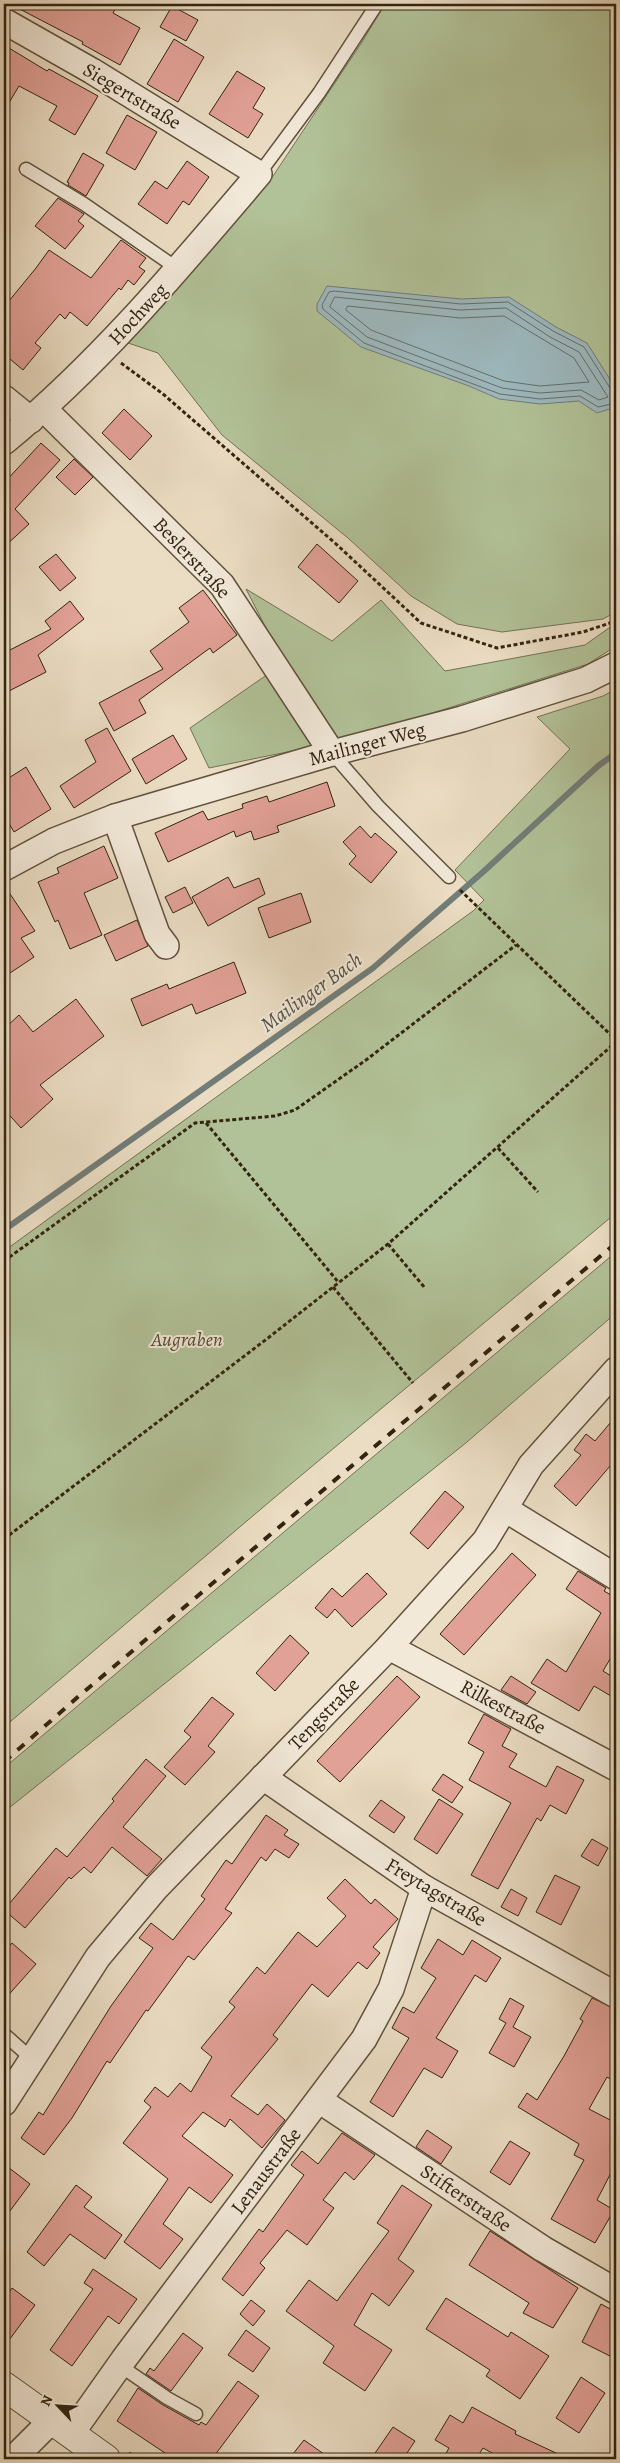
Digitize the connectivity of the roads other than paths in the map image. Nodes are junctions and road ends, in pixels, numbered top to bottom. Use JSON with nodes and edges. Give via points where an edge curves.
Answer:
{"nodes":[{"id":1,"x":377,"y":4,"type":"edge"},
{"id":2,"x":4,"y":21,"type":"edge"},
{"id":3,"x":26,"y":169,"type":"dead end"},
{"id":4,"x":259,"y":174,"type":"junction"},
{"id":5,"x":178,"y":269,"type":"junction"},
{"id":6,"x":4,"y":398,"type":"edge"},
{"id":7,"x":37,"y":414,"type":"junction"},
{"id":8,"x":4,"y":442,"type":"edge"},
{"id":9,"x":616,"y":665,"type":"edge"},
{"id":10,"x":332,"y":753,"type":"junction"},
{"id":11,"x":115,"y":817,"type":"junction"},
{"id":12,"x":4,"y":868,"type":"edge"},
{"id":13,"x":449,"y":877,"type":"dead end"},
{"id":14,"x":166,"y":946,"type":"dead end"},
{"id":15,"x":616,"y":1370,"type":"edge"},
{"id":16,"x":505,"y":1509,"type":"junction"},
{"id":17,"x":616,"y":1577,"type":"edge"},
{"id":18,"x":389,"y":1647,"type":"junction"},
{"id":19,"x":616,"y":1768,"type":"edge"},
{"id":20,"x":263,"y":1777,"type":"junction"},
{"id":21,"x":424,"y":1888,"type":"junction"},
{"id":22,"x":616,"y":1995,"type":"edge"},
{"id":23,"x":4,"y":2034,"type":"edge"},
{"id":24,"x":32,"y":2059,"type":"junction"},
{"id":25,"x":319,"y":2100,"type":"junction"},
{"id":26,"x":4,"y":2103,"type":"edge"},
{"id":27,"x":616,"y":2291,"type":"edge"},
{"id":28,"x":119,"y":2365,"type":"junction"},
{"id":29,"x":4,"y":2386,"type":"edge"},
{"id":30,"x":196,"y":2414,"type":"dead end"},
{"id":31,"x":61,"y":2428,"type":"junction"},
{"id":32,"x":13,"y":2459,"type":"edge"},
{"id":33,"x":106,"y":2459,"type":"edge"}],
"edges":[{"from":1,"to":4,"type":"lane"},
{"from":2,"to":4,"type":"street","name":"Siegertstraße"},
{"from":3,"to":5,"type":"lane","via":[[92,209]]},
{"from":4,"to":5,"type":"street","name":"Hochweg"},
{"from":5,"to":7,"type":"street","name":"Hochweg","via":[[104,350]]},
{"from":6,"to":7,"type":"street","name":"Beslerstraße"},
{"from":7,"to":8,"type":"street","name":"Hochweg"},
{"from":7,"to":10,"type":"street","name":"Beslerstraße","via":[[222,585]]},
{"from":9,"to":10,"type":"street","name":"Mailinger Weg","via":[[586,680],[462,719]]},
{"from":10,"to":11,"type":"street","name":"Mailinger Weg"},
{"from":10,"to":13,"type":"lane","via":[[378,806]]},
{"from":11,"to":12,"type":"street","name":"Mailinger Weg","via":[[54,841]]},
{"from":11,"to":14,"type":"street","via":[[157,934]]},
{"from":15,"to":16,"type":"street","name":"Tengstraße","via":[[531,1465]]},
{"from":16,"to":17,"type":"street"},
{"from":16,"to":18,"type":"street","name":"Tengstraße","via":[[485,1541]]},
{"from":18,"to":19,"type":"street","name":"Rilkestraße"},
{"from":18,"to":20,"type":"street","name":"Tengstraße"},
{"from":20,"to":21,"type":"street","name":"Freytagstraße"},
{"from":20,"to":24,"type":"street","name":"Tengstraße","via":[[156,1888],[98,1957]]},
{"from":21,"to":22,"type":"street","name":"Freytagstraße"},
{"from":21,"to":25,"type":"street","name":"Lenaustraße","via":[[391,1988],[364,2039]]},
{"from":23,"to":24,"type":"lane"},
{"from":24,"to":26,"type":"street","name":"Tengstraße"},
{"from":25,"to":27,"type":"street","name":"Stifterstraße","via":[[543,2249]]},
{"from":25,"to":28,"type":"street","name":"Lenaustraße"},
{"from":28,"to":30,"type":"lane"},
{"from":28,"to":31,"type":"street","name":"Lenaustraße"},
{"from":29,"to":31,"type":"street"},
{"from":31,"to":32,"type":"street","name":"Lenaustraße"},
{"from":31,"to":33,"type":"street"}]}
